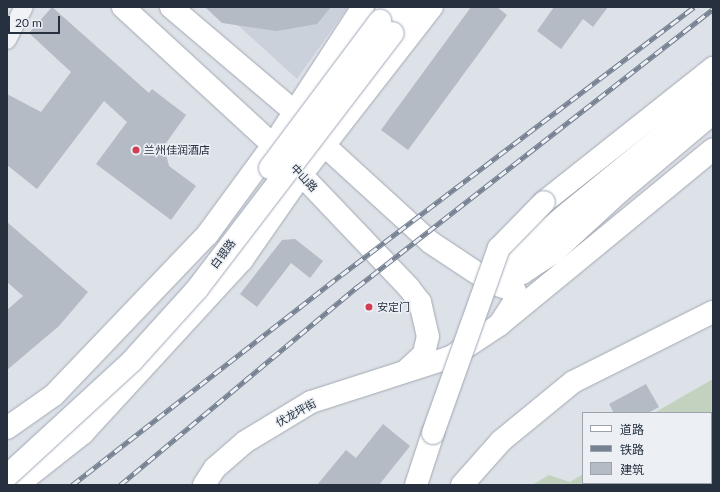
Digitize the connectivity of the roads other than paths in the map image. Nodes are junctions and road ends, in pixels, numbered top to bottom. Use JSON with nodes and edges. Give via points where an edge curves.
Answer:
{"nodes":[{"id":1,"x":24,"y":7,"type":"edge"},
{"id":2,"x":123,"y":7,"type":"edge"},
{"id":3,"x":171,"y":7,"type":"edge"},
{"id":4,"x":363,"y":7,"type":"edge"},
{"id":5,"x":390,"y":7,"type":"edge"},
{"id":6,"x":411,"y":7,"type":"edge"},
{"id":7,"x":432,"y":7,"type":"edge"},
{"id":8,"x":7,"y":40,"type":"edge"},
{"id":9,"x":713,"y":68,"type":"edge"},
{"id":10,"x":713,"y":94,"type":"edge"},
{"id":11,"x":295,"y":112,"type":"junction"},
{"id":12,"x":713,"y":114,"type":"edge"},
{"id":13,"x":273,"y":145,"type":"junction"},
{"id":14,"x":325,"y":146,"type":"junction"},
{"id":15,"x":713,"y":149,"type":"edge"},
{"id":16,"x":301,"y":175,"type":"junction"},
{"id":17,"x":492,"y":283,"type":"junction"},
{"id":18,"x":713,"y":312,"type":"edge"},
{"id":19,"x":499,"y":325,"type":"junction"},
{"id":20,"x":406,"y":371,"type":"junction"},
{"id":21,"x":7,"y":428,"type":"edge"},
{"id":22,"x":7,"y":459,"type":"edge"},
{"id":23,"x":7,"y":476,"type":"edge"},
{"id":24,"x":16,"y":485,"type":"edge"},
{"id":25,"x":204,"y":485,"type":"edge"},
{"id":26,"x":416,"y":485,"type":"edge"},
{"id":27,"x":462,"y":485,"type":"edge"}],
"edges":[{"from":1,"to":8,"type":"street"},
{"from":2,"to":13,"type":"main road","name":"中山路"},
{"from":3,"to":11,"type":"main road"},
{"from":4,"to":11,"type":"main road"},
{"from":5,"to":22,"type":"main road","name":"白银路","bridge":true,"via":[[187,280],[122,352]]},
{"from":6,"to":23,"type":"main road","name":"白银路","bridge":true,"via":[[197,289],[132,361]]},
{"from":7,"to":14,"type":"main road"},
{"from":9,"to":26,"type":"main road","bridge":true,"via":[[544,202],[499,248]]},
{"from":10,"to":17,"type":"main road","via":[[508,262]]},
{"from":11,"to":13,"type":"main road"},
{"from":11,"to":14,"type":"main road"},
{"from":12,"to":17,"type":"main road","via":[[619,192],[553,253],[522,273]]},
{"from":13,"to":16,"type":"main road","name":"中山路"},
{"from":13,"to":21,"type":"main road","via":[[207,235],[54,395]]},
{"from":14,"to":16,"type":"main road"},
{"from":14,"to":17,"type":"main road","via":[[430,242]]},
{"from":15,"to":19,"type":"main road","name":"伏龙坪街"},
{"from":16,"to":20,"type":"main road","name":"中山路","via":[[420,302],[428,336],[424,354]]},
{"from":16,"to":24,"type":"main road","via":[[242,260],[83,433]]},
{"from":17,"to":19,"type":"main road","via":[[515,291],[516,299]]},
{"from":18,"to":27,"type":"main road","via":[[573,382],[501,441]]},
{"from":19,"to":20,"type":"main road","name":"伏龙坪街","via":[[451,357]]},
{"from":20,"to":25,"type":"main road","name":"伏龙坪街","via":[[311,402],[245,442],[215,468]]}]}
